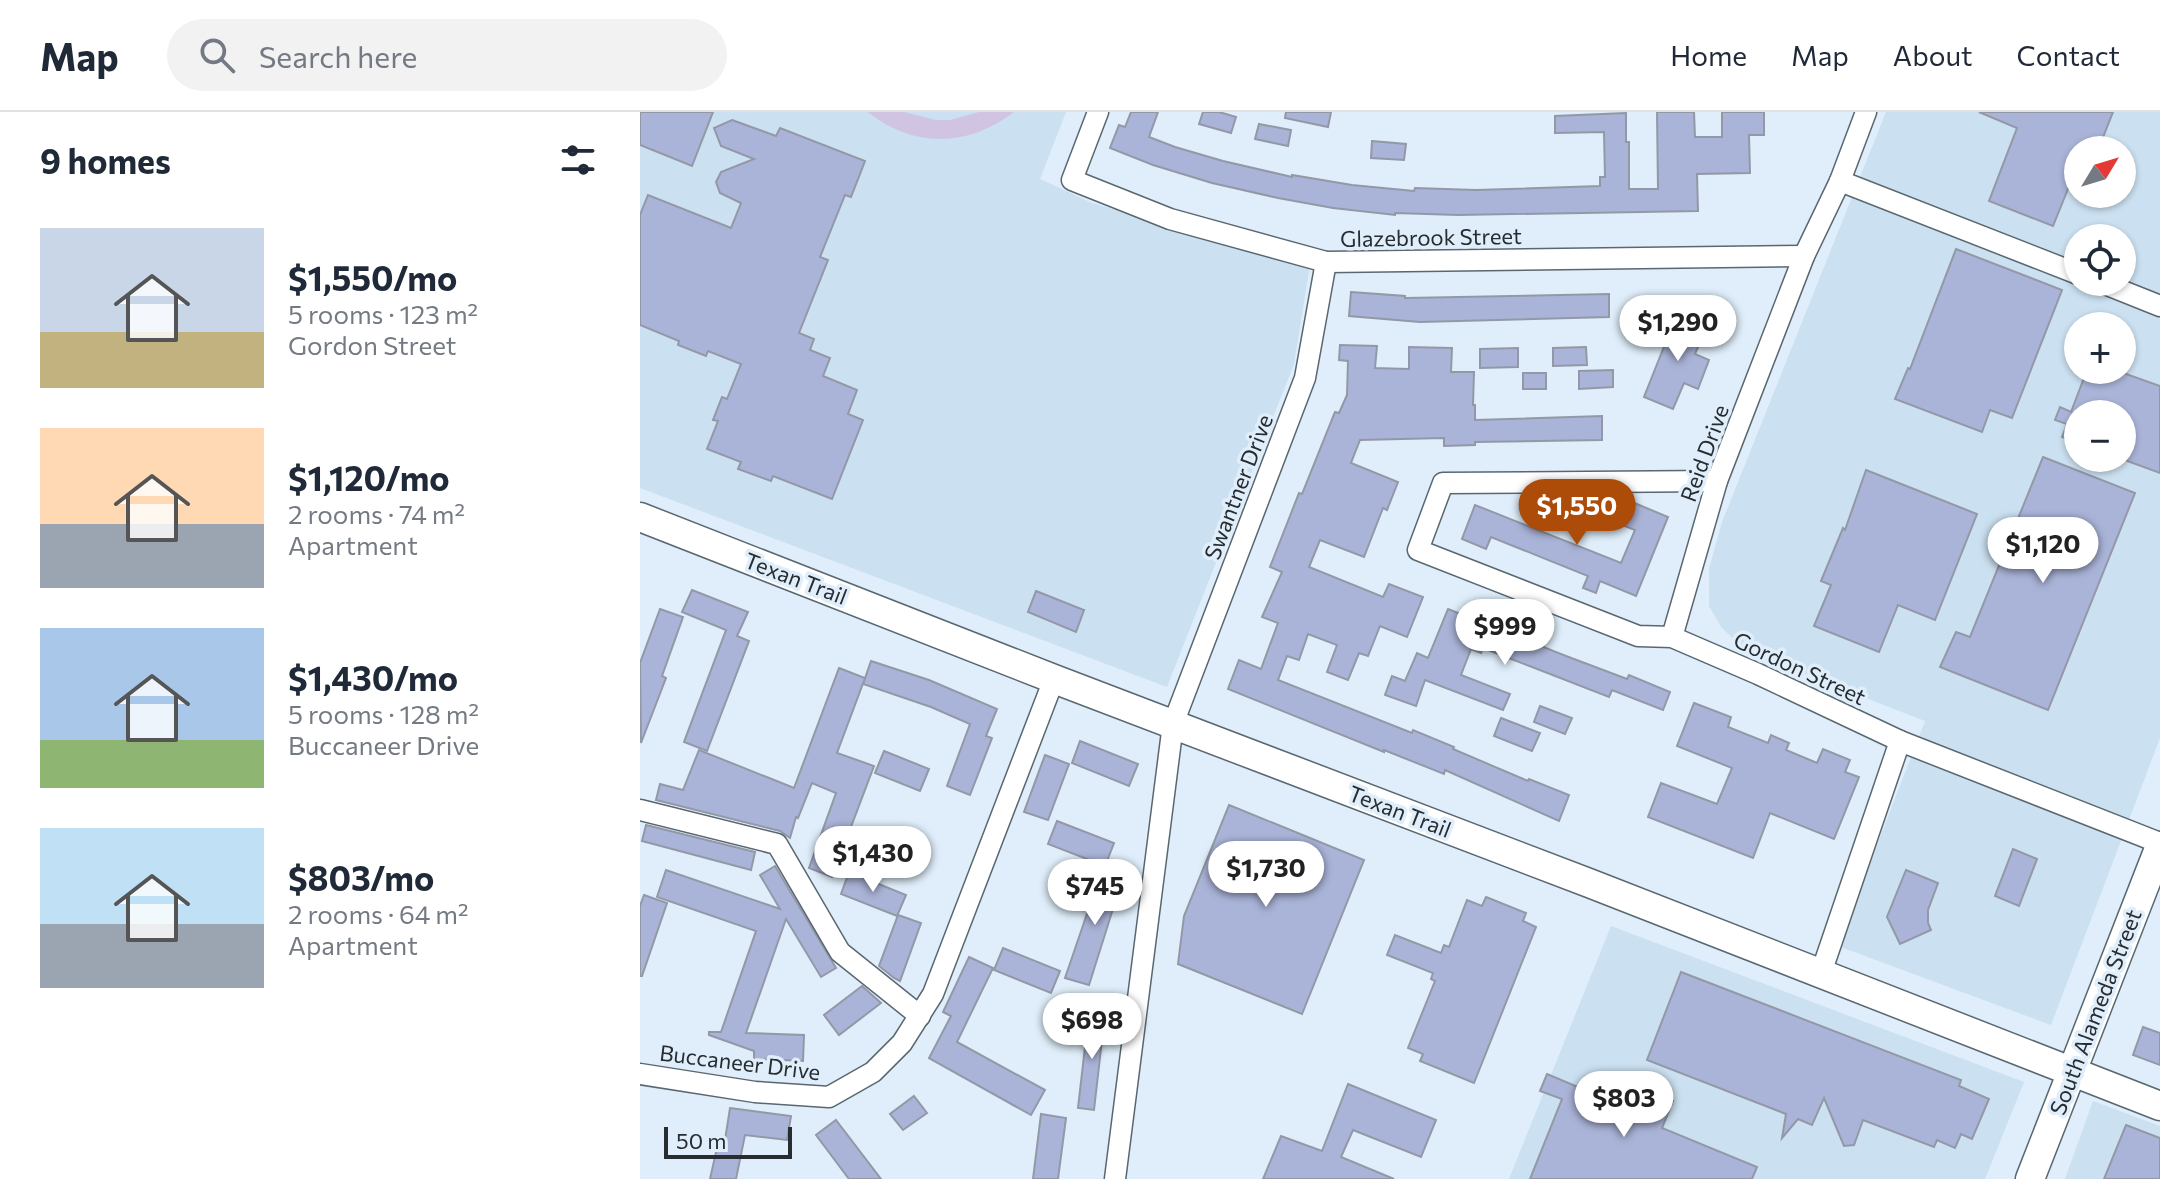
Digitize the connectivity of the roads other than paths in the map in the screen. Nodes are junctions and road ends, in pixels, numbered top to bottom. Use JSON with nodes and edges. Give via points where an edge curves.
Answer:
{"nodes":[{"id":1,"x":1098,"y":112,"type":"edge"},
{"id":2,"x":1866,"y":112,"type":"edge"},
{"id":3,"x":1840,"y":181,"type":"junction"},
{"id":4,"x":1804,"y":256,"type":"junction"},
{"id":5,"x":1326,"y":262,"type":"junction"},
{"id":6,"x":2064,"y":269,"type":"edge"},
{"id":7,"x":2135,"y":296,"type":"edge"},
{"id":8,"x":2160,"y":306,"type":"edge"},
{"id":9,"x":1717,"y":481,"type":"junction"},
{"id":10,"x":640,"y":517,"type":"edge"},
{"id":11,"x":1672,"y":637,"type":"junction"},
{"id":12,"x":1054,"y":679,"type":"junction"},
{"id":13,"x":1173,"y":724,"type":"junction"},
{"id":14,"x":1900,"y":741,"type":"junction"},
{"id":15,"x":640,"y":810,"type":"edge"},
{"id":16,"x":2160,"y":844,"type":"edge"},
{"id":17,"x":1821,"y":973,"type":"junction"},
{"id":18,"x":920,"y":1016,"type":"junction"},
{"id":19,"x":2072,"y":1071,"type":"junction"},
{"id":20,"x":640,"y":1074,"type":"edge"},
{"id":21,"x":2160,"y":1106,"type":"edge"},
{"id":22,"x":1115,"y":1179,"type":"edge"},
{"id":23,"x":2030,"y":1179,"type":"edge"}],
"edges":[{"from":1,"to":5,"type":"street","name":"Glazebrook Street","via":[[1072,180],[1170,219]]},
{"from":2,"to":3,"type":"street","name":"Reid Drive"},
{"from":3,"to":4,"type":"street","name":"Reid Drive"},
{"from":3,"to":6,"type":"street"},
{"from":4,"to":5,"type":"street","name":"Glazebrook Street"},
{"from":4,"to":9,"type":"street","name":"Reid Drive"},
{"from":5,"to":13,"type":"street","name":"Swantner Drive","via":[[1305,378]]},
{"from":7,"to":8,"type":"street"},
{"from":9,"to":11,"type":"street","name":"Reid Drive"},
{"from":9,"to":11,"type":"street","name":"Gordon Street","via":[[1443,483],[1418,550],[1638,636]]},
{"from":10,"to":12,"type":"street","name":"Texan Trail"},
{"from":11,"to":14,"type":"street","name":"Gordon Street"},
{"from":12,"to":13,"type":"street","name":"Texan Trail"},
{"from":12,"to":18,"type":"street","name":"Buccaneer Drive"},
{"from":13,"to":17,"type":"street","name":"Texan Trail"},
{"from":13,"to":22,"type":"street","name":"Swantner Drive"},
{"from":14,"to":16,"type":"street","name":"Gordon Street"},
{"from":14,"to":17,"type":"street"},
{"from":15,"to":18,"type":"street","via":[[777,844],[840,952]]},
{"from":16,"to":19,"type":"street","name":"South Alameda Street"},
{"from":17,"to":19,"type":"street","name":"Texan Trail"},
{"from":18,"to":20,"type":"street","name":"Buccaneer Drive","via":[[873,1072],[829,1097]]},
{"from":19,"to":21,"type":"street","name":"Texan Trail"},
{"from":19,"to":23,"type":"street","name":"South Alameda Street"}]}
